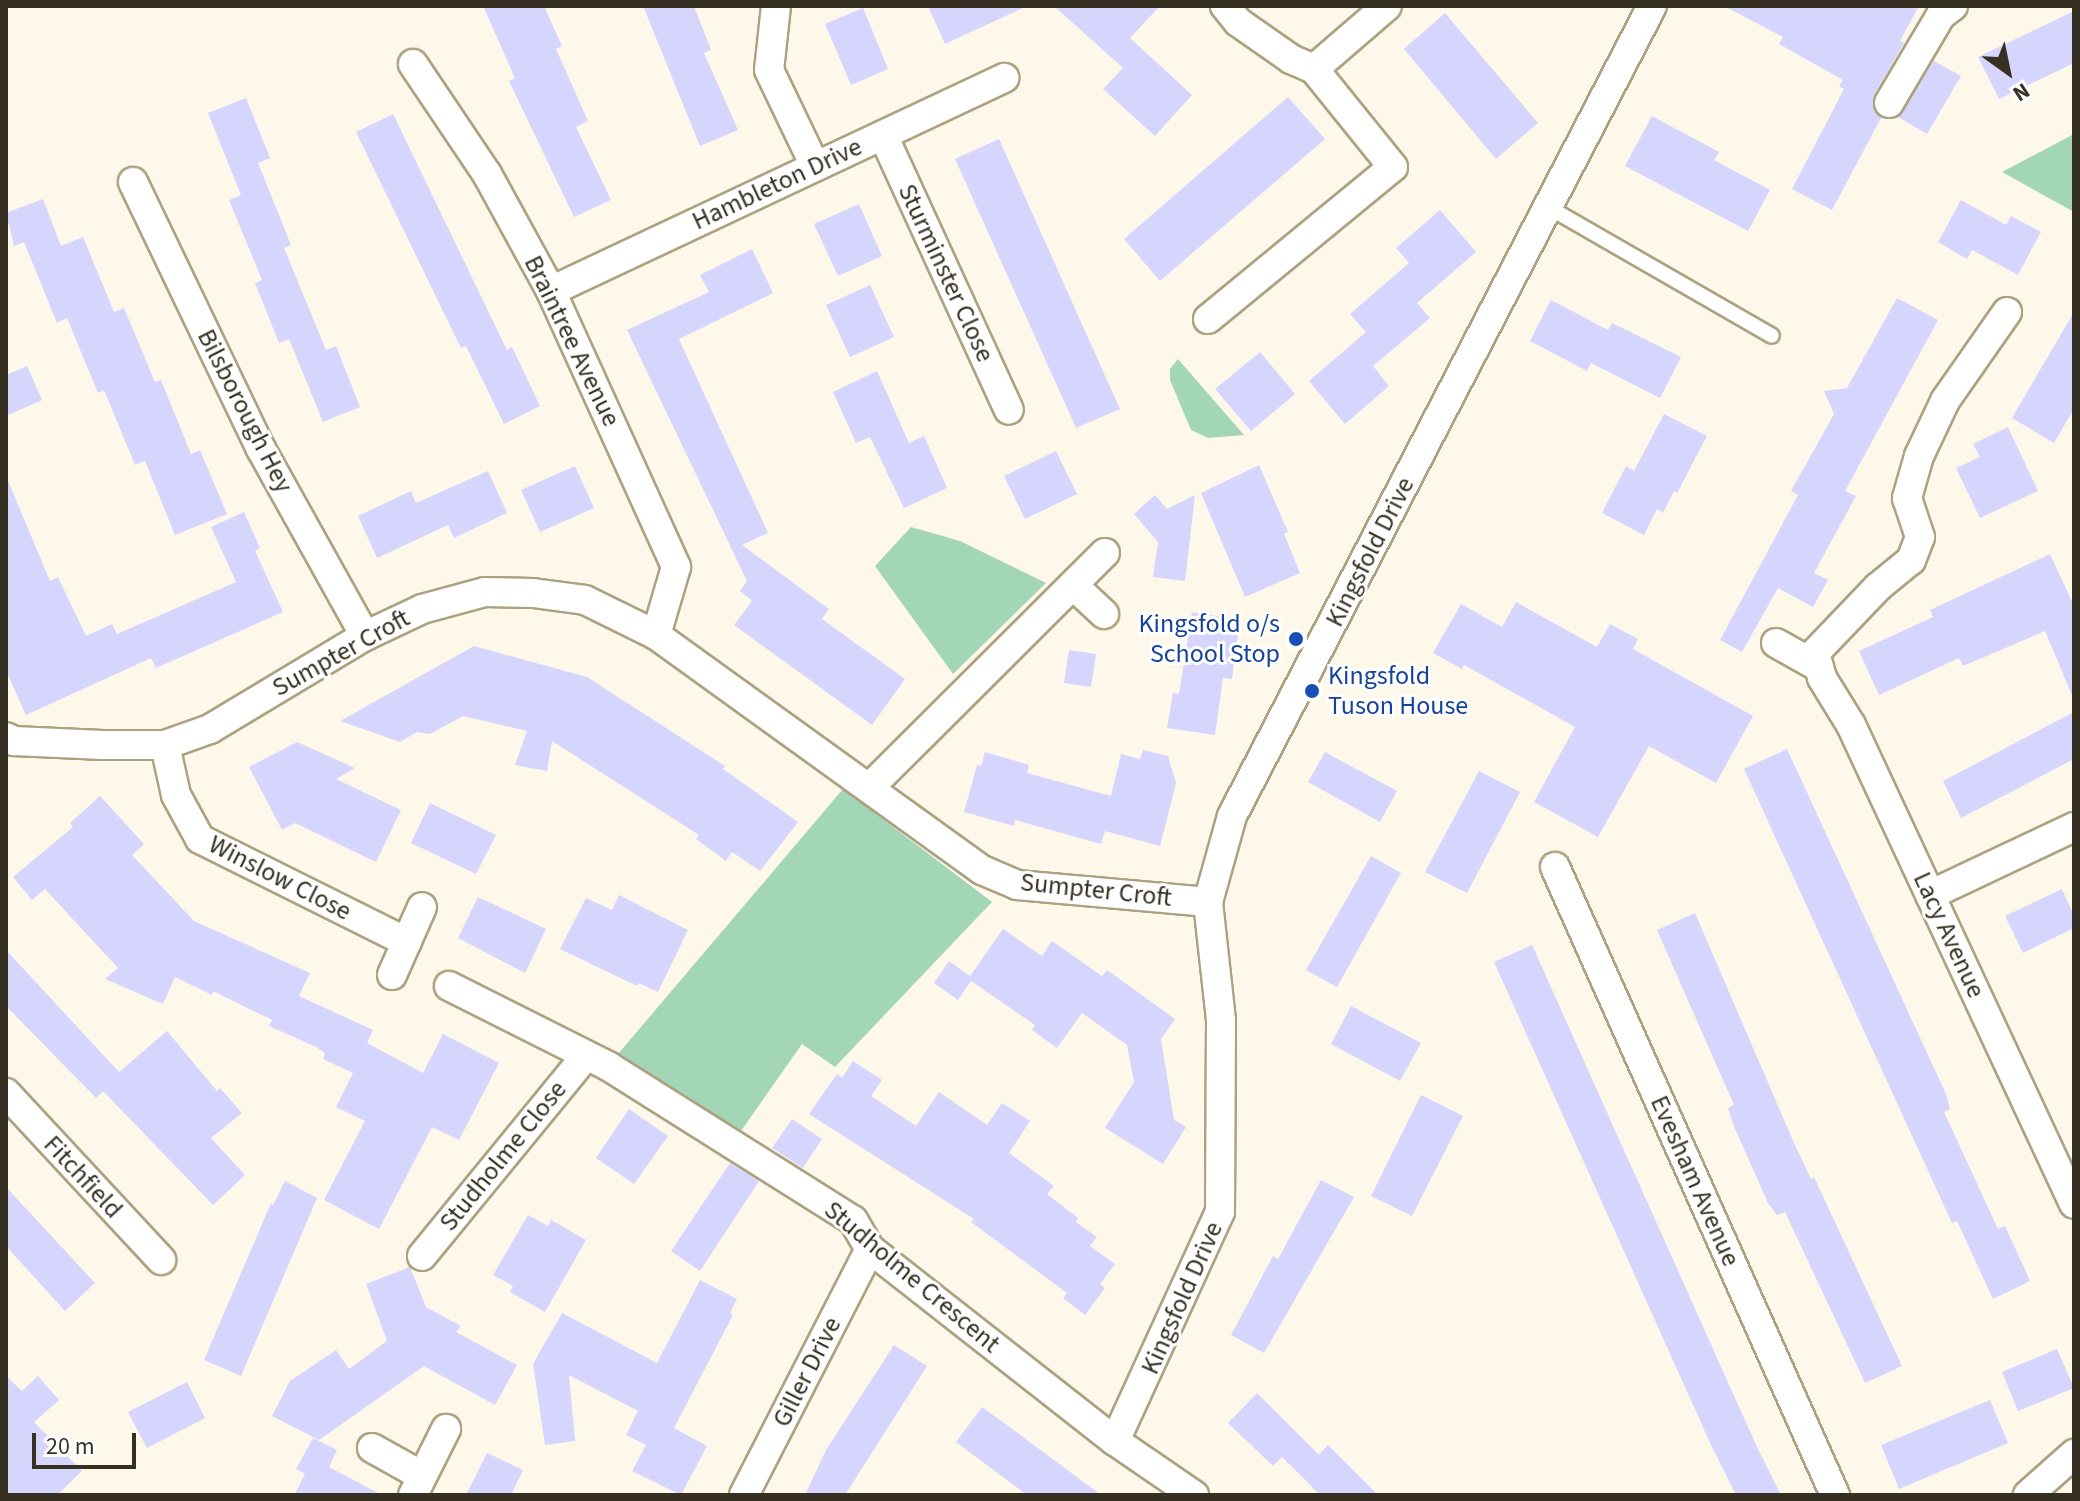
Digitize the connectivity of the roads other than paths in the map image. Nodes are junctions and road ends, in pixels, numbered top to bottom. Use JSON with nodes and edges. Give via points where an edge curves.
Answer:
{"nodes":[{"id":1,"x":776,"y":6,"type":"edge"},
{"id":2,"x":1225,"y":6,"type":"edge"},
{"id":3,"x":1387,"y":6,"type":"edge"},
{"id":4,"x":1652,"y":6,"type":"edge"},
{"id":5,"x":1953,"y":6,"type":"edge"},
{"id":6,"x":413,"y":64,"type":"dead end"},
{"id":7,"x":1314,"y":69,"type":"junction"},
{"id":8,"x":1004,"y":78,"type":"dead end"},
{"id":9,"x":1889,"y":103,"type":"dead end"},
{"id":10,"x":883,"y":135,"type":"junction"},
{"id":11,"x":814,"y":164,"type":"junction"},
{"id":12,"x":133,"y":182,"type":"dead end"},
{"id":13,"x":1548,"y":207,"type":"junction"},
{"id":14,"x":551,"y":291,"type":"junction"},
{"id":15,"x":2007,"y":312,"type":"dead end"},
{"id":16,"x":1208,"y":319,"type":"dead end"},
{"id":17,"x":1772,"y":336,"type":"dead end"},
{"id":18,"x":1009,"y":410,"type":"dead end"},
{"id":19,"x":1105,"y":553,"type":"dead end"},
{"id":20,"x":1074,"y":586,"type":"junction"},
{"id":21,"x":1104,"y":614,"type":"dead end"},
{"id":22,"x":656,"y":635,"type":"junction"},
{"id":23,"x":365,"y":636,"type":"junction"},
{"id":24,"x":1776,"y":643,"type":"dead end"},
{"id":25,"x":1819,"y":667,"type":"junction"},
{"id":26,"x":9,"y":745,"type":"edge"},
{"id":27,"x":165,"y":745,"type":"junction"},
{"id":28,"x":869,"y":788,"type":"junction"},
{"id":29,"x":2074,"y":827,"type":"edge"},
{"id":30,"x":1555,"y":867,"type":"dead end"},
{"id":31,"x":1930,"y":895,"type":"junction"},
{"id":32,"x":1208,"y":902,"type":"junction"},
{"id":33,"x":422,"y":907,"type":"dead end"},
{"id":34,"x":407,"y":942,"type":"junction"},
{"id":35,"x":392,"y":975,"type":"dead end"},
{"id":36,"x":449,"y":986,"type":"dead end"},
{"id":37,"x":585,"y":1057,"type":"junction"},
{"id":38,"x":6,"y":1093,"type":"edge"},
{"id":39,"x":2074,"y":1204,"type":"edge"},
{"id":40,"x":870,"y":1249,"type":"junction"},
{"id":41,"x":422,"y":1256,"type":"dead end"},
{"id":42,"x":161,"y":1260,"type":"dead end"},
{"id":43,"x":446,"y":1429,"type":"dead end"},
{"id":44,"x":1115,"y":1441,"type":"junction"},
{"id":45,"x":372,"y":1448,"type":"dead end"},
{"id":46,"x":2074,"y":1454,"type":"edge"},
{"id":47,"x":417,"y":1486,"type":"edge"},
{"id":48,"x":744,"y":1495,"type":"edge"},
{"id":49,"x":1194,"y":1495,"type":"edge"},
{"id":50,"x":1835,"y":1495,"type":"edge"},
{"id":51,"x":2028,"y":1495,"type":"edge"}],
"edges":[{"from":1,"to":11,"type":"street","via":[[769,70]]},
{"from":2,"to":7,"type":"street","via":[[1238,22]]},
{"from":3,"to":7,"type":"street"},
{"from":4,"to":13,"type":"street","name":"Kingsfold Drive"},
{"from":5,"to":9,"type":"street","via":[[1941,15]]},
{"from":6,"to":14,"type":"street","name":"Braintree Avenue","via":[[487,174]]},
{"from":7,"to":16,"type":"street","via":[[1393,167]]},
{"from":8,"to":10,"type":"street","name":"Hambleton Drive"},
{"from":10,"to":11,"type":"street","name":"Hambleton Drive"},
{"from":10,"to":18,"type":"street","name":"Sturminster Close"},
{"from":11,"to":14,"type":"street","name":"Hambleton Drive"},
{"from":12,"to":23,"type":"street","name":"Bilsborough Hey","via":[[261,449]]},
{"from":13,"to":17,"type":"lane"},
{"from":13,"to":32,"type":"street","name":"Kingsfold Drive","via":[[1232,816]]},
{"from":14,"to":22,"type":"street","name":"Braintree Avenue","via":[[676,567]]},
{"from":15,"to":25,"type":"street","via":[[1945,401],[1919,456],[1907,498],[1920,537],[1911,560],[1815,653]]},
{"from":19,"to":20,"type":"street"},
{"from":20,"to":21,"type":"street"},
{"from":20,"to":28,"type":"street"},
{"from":22,"to":23,"type":"street","name":"Sumpter Croft","via":[[585,600],[485,592],[422,609]]},
{"from":22,"to":28,"type":"street","name":"Sumpter Croft"},
{"from":23,"to":27,"type":"street","name":"Sumpter Croft","via":[[210,729]]},
{"from":24,"to":25,"type":"street"},
{"from":25,"to":31,"type":"street","name":"Lacy Avenue"},
{"from":26,"to":27,"type":"street","name":"Sumpter Croft"},
{"from":27,"to":34,"type":"street","name":"Winslow Close","via":[[176,795],[200,839]]},
{"from":28,"to":32,"type":"street","name":"Sumpter Croft","via":[[982,870],[1017,885]]},
{"from":29,"to":31,"type":"street"},
{"from":30,"to":50,"type":"street","name":"Evesham Avenue"},
{"from":31,"to":39,"type":"street","name":"Lacy Avenue"},
{"from":32,"to":44,"type":"street","name":"Kingsfold Drive","via":[[1221,1020],[1220,1212]]},
{"from":33,"to":34,"type":"street"},
{"from":34,"to":35,"type":"street"},
{"from":36,"to":37,"type":"street","name":"Studholme Crescent"},
{"from":37,"to":40,"type":"street","name":"Studholme Crescent","via":[[608,1066],[853,1220]]},
{"from":37,"to":41,"type":"street","name":"Studholme Close"},
{"from":38,"to":42,"type":"street","name":"Fitchfield"},
{"from":40,"to":44,"type":"street","name":"Studholme Crescent"},
{"from":40,"to":48,"type":"street","name":"Giller Drive"},
{"from":43,"to":47,"type":"street"},
{"from":44,"to":49,"type":"street","name":"Studholme Crescent"},
{"from":45,"to":47,"type":"street"},
{"from":46,"to":51,"type":"street"}]}
